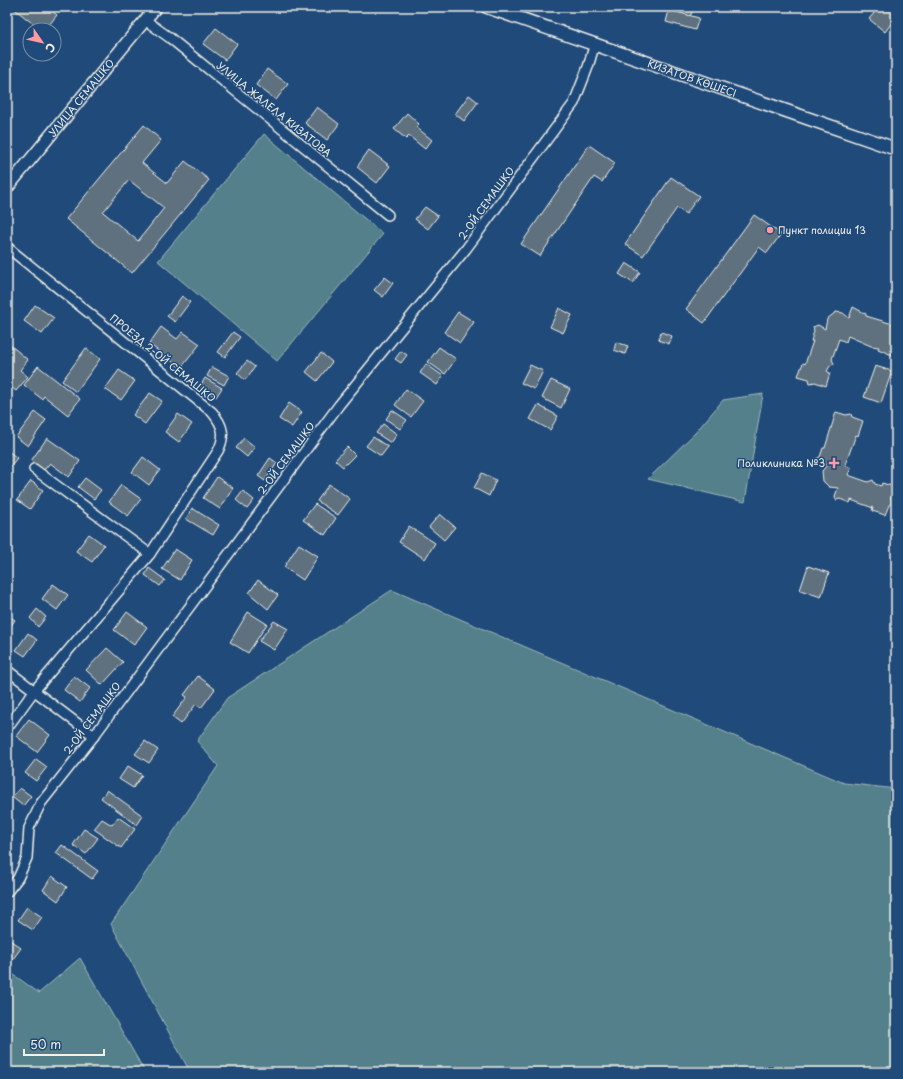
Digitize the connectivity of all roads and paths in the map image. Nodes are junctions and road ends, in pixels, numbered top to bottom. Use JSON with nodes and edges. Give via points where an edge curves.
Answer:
{"nodes":[{"id":1,"x":156,"y":7,"type":"edge"},
{"id":2,"x":487,"y":7,"type":"edge"},
{"id":3,"x":145,"y":20,"type":"junction"},
{"id":4,"x":595,"y":43,"type":"junction"},
{"id":5,"x":896,"y":149,"type":"edge"},
{"id":6,"x":7,"y":188,"type":"edge"},
{"id":7,"x":388,"y":215,"type":"dead end"},
{"id":8,"x":7,"y":247,"type":"edge"},
{"id":9,"x":34,"y":469,"type":"dead end"},
{"id":10,"x":150,"y":554,"type":"junction"},
{"id":11,"x":7,"y":670,"type":"edge"},
{"id":12,"x":34,"y":691,"type":"junction"},
{"id":13,"x":7,"y":728,"type":"edge"},
{"id":14,"x":94,"y":736,"type":"junction"},
{"id":15,"x":7,"y":892,"type":"edge"}],
"edges":[{"from":1,"to":3,"type":"street","name":"УЛИЦА СЕМАШКО"},
{"from":2,"to":4,"type":"main road","name":"КИЗАТОВ КӨШЕСІ"},
{"from":3,"to":6,"type":"street","name":"УЛИЦА СЕМАШКО"},
{"from":3,"to":7,"type":"street","name":"УЛИЦА ЖАЛЕЛА КИЗАТОВА"},
{"from":4,"to":5,"type":"main road","name":"КИЗАТОВ КӨШЕСІ"},
{"from":4,"to":14,"type":"street","name":"2-ОЙ СЕМАШКО","via":[[574,103],[466,249],[334,412]]},
{"from":8,"to":10,"type":"street","name":"ПРОЕЗД 2-ОЙ СЕМАШКО","via":[[212,412],[220,422],[223,441],[218,451]]},
{"from":9,"to":10,"type":"street"},
{"from":10,"to":12,"type":"street","name":"ПРОЕЗД 2-ОЙ СЕМАШКО"},
{"from":11,"to":12,"type":"street"},
{"from":12,"to":13,"type":"street","name":"ПРОЕЗД 2-ОЙ СЕМАШКО"},
{"from":12,"to":14,"type":"street"},
{"from":14,"to":15,"type":"street","name":"2-ОЙ СЕМАШКО","via":[[41,804],[30,828],[27,858],[18,878]]}]}
